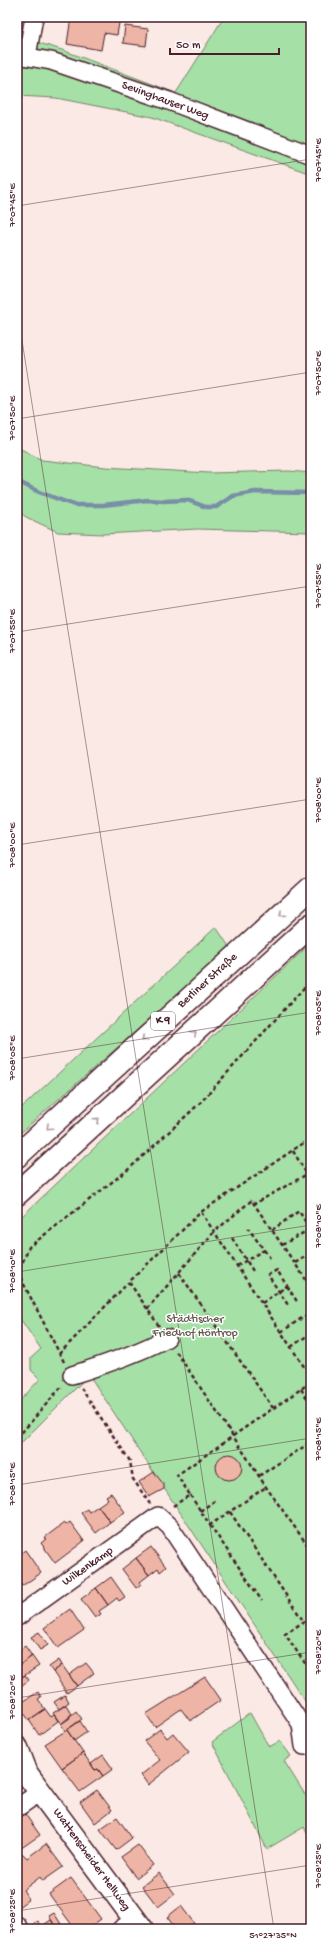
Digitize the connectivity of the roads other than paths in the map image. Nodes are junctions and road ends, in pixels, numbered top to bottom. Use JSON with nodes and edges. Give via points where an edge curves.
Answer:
{"nodes":[{"id":1,"x":34,"y":17,"type":"edge"},
{"id":2,"x":22,"y":56,"type":"edge"},
{"id":3,"x":311,"y":155,"type":"edge"},
{"id":4,"x":311,"y":888,"type":"edge"},
{"id":5,"x":311,"y":926,"type":"edge"},
{"id":6,"x":17,"y":1156,"type":"edge"},
{"id":7,"x":17,"y":1194,"type":"edge"},
{"id":8,"x":167,"y":1338,"type":"road end"},
{"id":9,"x":72,"y":1375,"type":"road end"},
{"id":10,"x":17,"y":1617,"type":"edge"},
{"id":11,"x":304,"y":1746,"type":"dead end"},
{"id":12,"x":17,"y":1748,"type":"edge"},
{"id":13,"x":22,"y":1770,"type":"edge"},
{"id":14,"x":40,"y":1792,"type":"junction"},
{"id":15,"x":17,"y":1808,"type":"edge"},
{"id":16,"x":17,"y":1925,"type":"edge"},
{"id":17,"x":133,"y":1926,"type":"edge"},
{"id":18,"x":19,"y":1929,"type":"edge"}],
"edges":[{"from":1,"to":2,"type":"street"},
{"from":2,"to":3,"type":"street","name":"Sevinghauser Weg","via":[[51,61],[169,101]]},
{"from":4,"to":6,"type":"main road","name":"Berliner Straße","number":"K 9","one_way":true},
{"from":7,"to":5,"type":"main road","number":"K 9","one_way":true},
{"from":8,"to":9,"type":"street","via":[[112,1362]]},
{"from":10,"to":11,"type":"street","name":"Wilkenkamp","via":[[158,1516],[170,1527],[301,1724]]},
{"from":12,"to":13,"type":"main road","name":"Wattenscheider Hellweg"},
{"from":13,"to":14,"type":"main road","name":"Wattenscheider Hellweg"},
{"from":14,"to":15,"type":"street"},
{"from":14,"to":17,"type":"main road","name":"Wattenscheider Hellweg"},
{"from":16,"to":18,"type":"street"}]}
